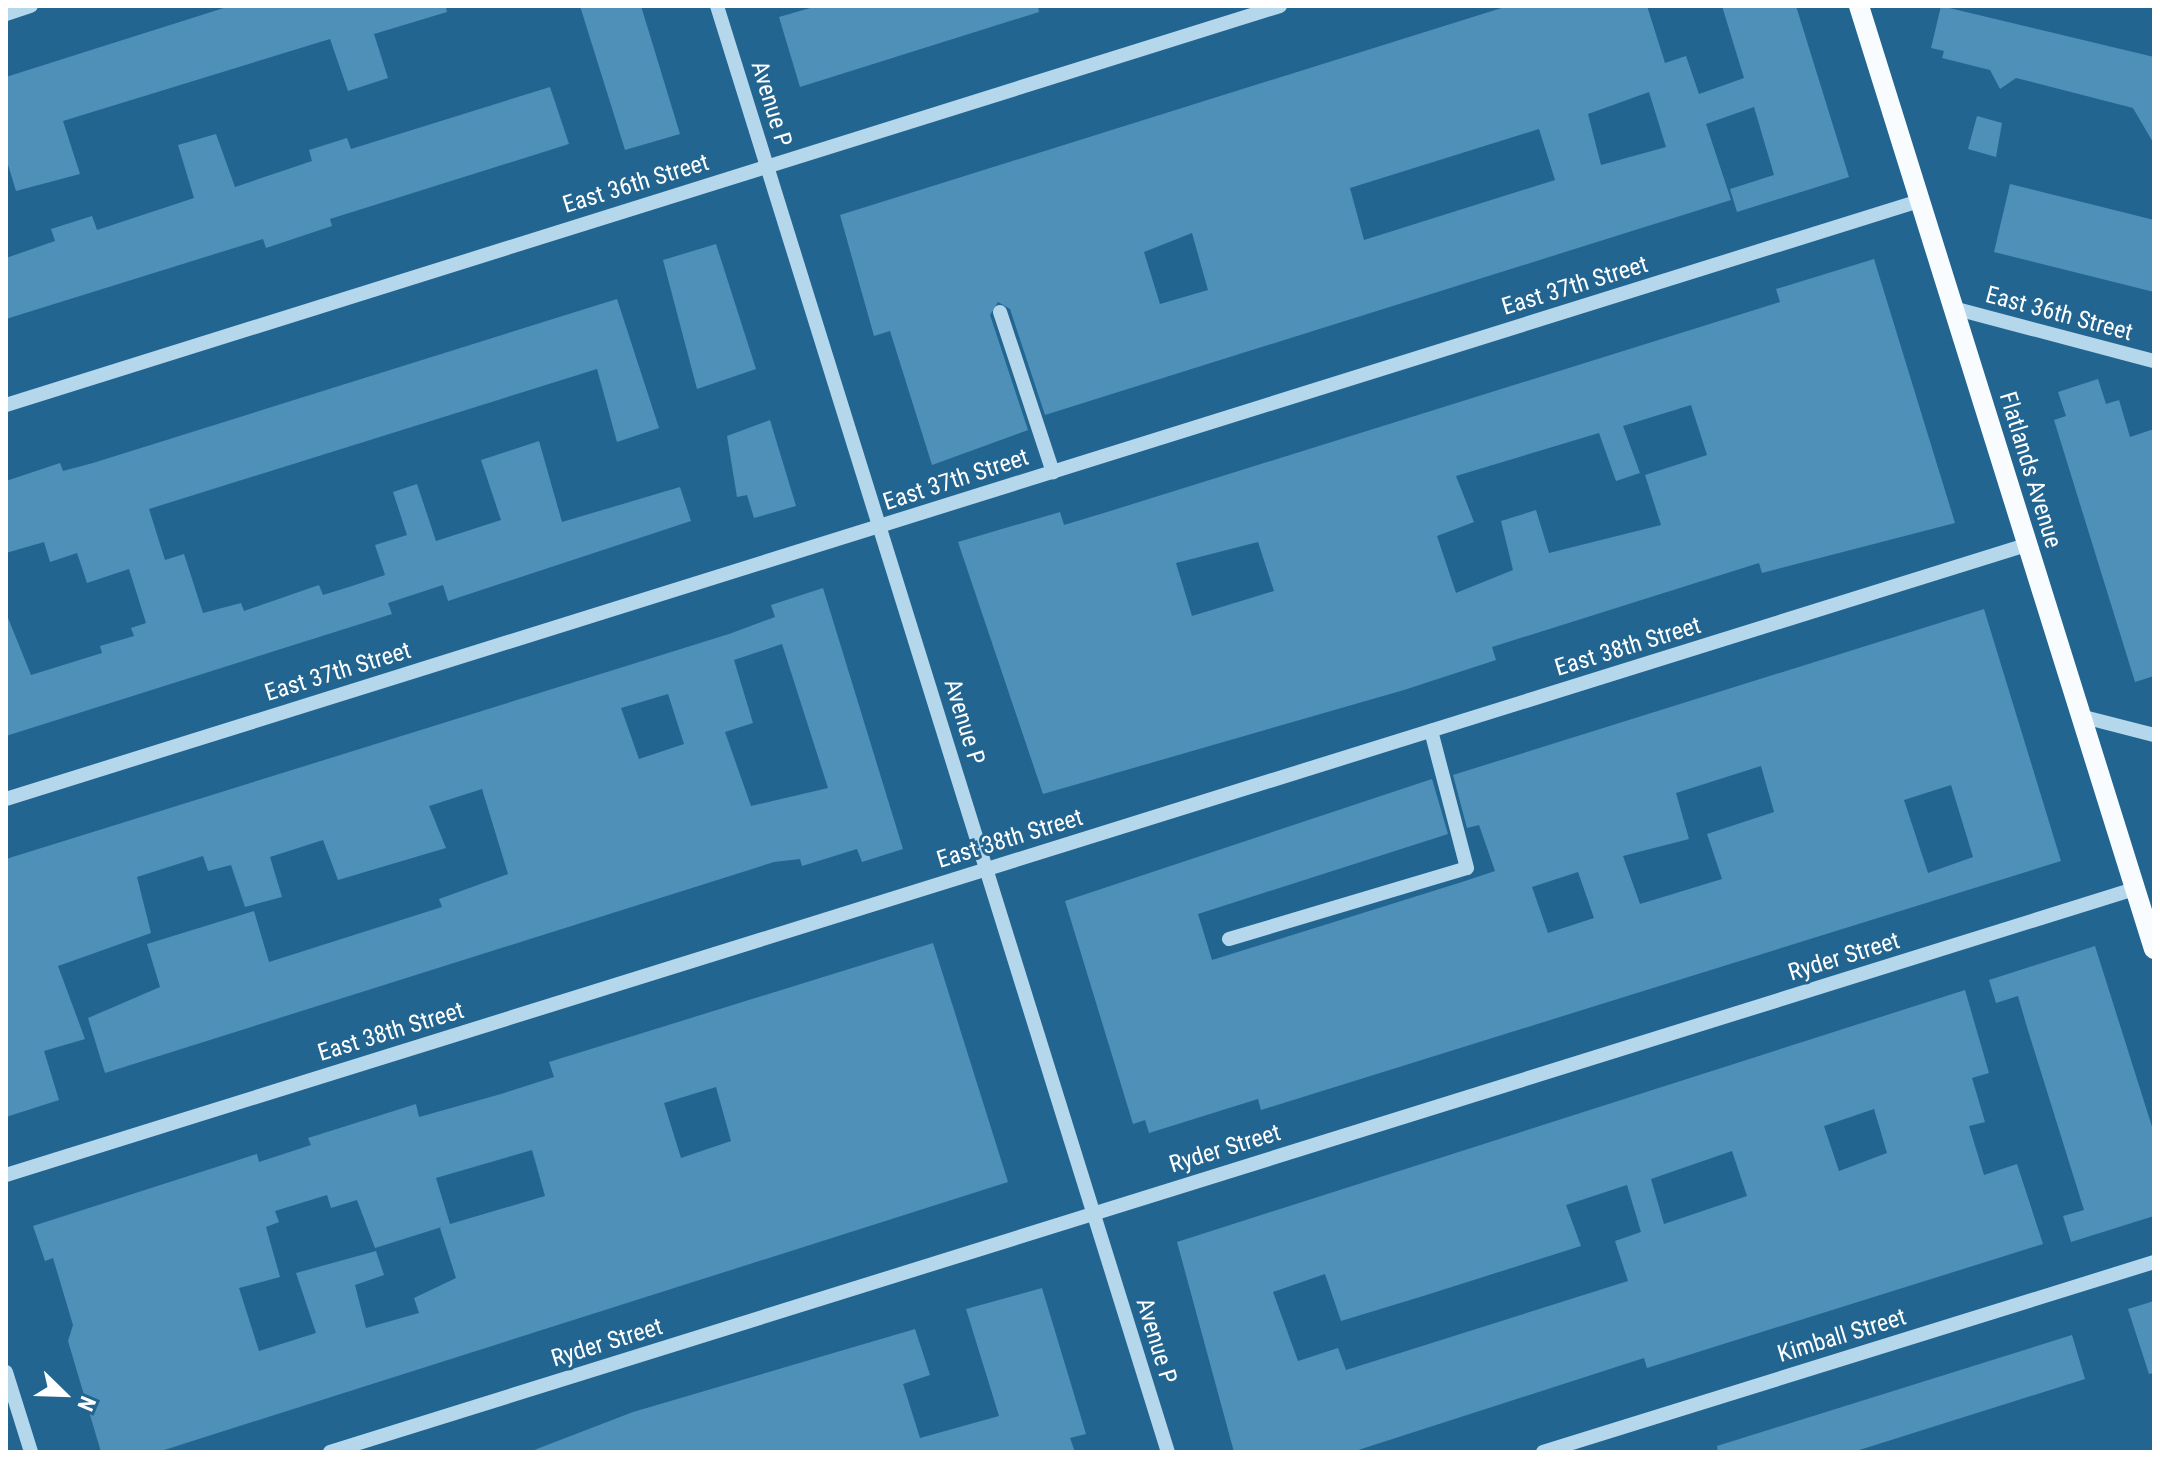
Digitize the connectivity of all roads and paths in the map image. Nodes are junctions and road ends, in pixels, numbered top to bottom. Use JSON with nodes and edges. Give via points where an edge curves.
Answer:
{"nodes":[{"id":1,"x":31,"y":6,"type":"edge"},
{"id":2,"x":717,"y":6,"type":"edge"},
{"id":3,"x":1280,"y":6,"type":"edge"},
{"id":4,"x":1859,"y":6,"type":"edge"},
{"id":5,"x":6,"y":14,"type":"edge"},
{"id":6,"x":768,"y":166,"type":"junction"},
{"id":7,"x":1919,"y":201,"type":"junction"},
{"id":8,"x":1953,"y":308,"type":"junction"},
{"id":9,"x":1000,"y":312,"type":"dead end"},
{"id":10,"x":2154,"y":361,"type":"edge"},
{"id":11,"x":6,"y":405,"type":"edge"},
{"id":12,"x":1053,"y":472,"type":"junction"},
{"id":13,"x":880,"y":527,"type":"junction"},
{"id":14,"x":2026,"y":545,"type":"junction"},
{"id":15,"x":2080,"y":716,"type":"junction"},
{"id":16,"x":1431,"y":731,"type":"junction"},
{"id":17,"x":2154,"y":735,"type":"edge"},
{"id":18,"x":6,"y":799,"type":"edge"},
{"id":19,"x":987,"y":870,"type":"junction"},
{"id":20,"x":2134,"y":889,"type":"junction"},
{"id":21,"x":1229,"y":939,"type":"dead end"},
{"id":22,"x":2154,"y":949,"type":"edge"},
{"id":23,"x":6,"y":1175,"type":"edge"},
{"id":24,"x":1094,"y":1214,"type":"junction"},
{"id":25,"x":2154,"y":1262,"type":"edge"},
{"id":26,"x":6,"y":1372,"type":"edge"},
{"id":27,"x":31,"y":1452,"type":"edge"},
{"id":28,"x":330,"y":1452,"type":"edge"},
{"id":29,"x":1168,"y":1452,"type":"edge"},
{"id":30,"x":1543,"y":1452,"type":"edge"}],
"edges":[{"from":1,"to":5,"type":"street"},
{"from":2,"to":6,"type":"street","name":"Avenue P"},
{"from":3,"to":6,"type":"street","name":"East 36th Street"},
{"from":4,"to":7,"type":"main road","name":"Flatlands Avenue"},
{"from":6,"to":11,"type":"street","name":"East 36th Street"},
{"from":6,"to":13,"type":"street","name":"Avenue P"},
{"from":7,"to":8,"type":"main road","name":"Flatlands Avenue"},
{"from":7,"to":12,"type":"street","name":"East 37th Street"},
{"from":8,"to":10,"type":"street","name":"East 36th Street"},
{"from":8,"to":14,"type":"main road","name":"Flatlands Avenue"},
{"from":9,"to":12,"type":"street"},
{"from":12,"to":13,"type":"street","name":"East 37th Street"},
{"from":13,"to":18,"type":"street","name":"East 37th Street"},
{"from":13,"to":19,"type":"street","name":"Avenue P"},
{"from":14,"to":15,"type":"main road","name":"Flatlands Avenue"},
{"from":14,"to":16,"type":"street","name":"East 38th Street"},
{"from":15,"to":17,"type":"street"},
{"from":15,"to":20,"type":"main road","name":"Flatlands Avenue"},
{"from":16,"to":19,"type":"street","name":"East 38th Street"},
{"from":16,"to":21,"type":"street","via":[[1467,868]]},
{"from":19,"to":23,"type":"street","name":"East 38th Street"},
{"from":19,"to":24,"type":"street","name":"Avenue P"},
{"from":20,"to":22,"type":"main road","name":"Flatlands Avenue"},
{"from":20,"to":24,"type":"street","name":"Ryder Street"},
{"from":24,"to":28,"type":"street","name":"Ryder Street"},
{"from":24,"to":29,"type":"street","name":"Avenue P"},
{"from":25,"to":30,"type":"street","name":"Kimball Street"},
{"from":26,"to":27,"type":"street"}]}
